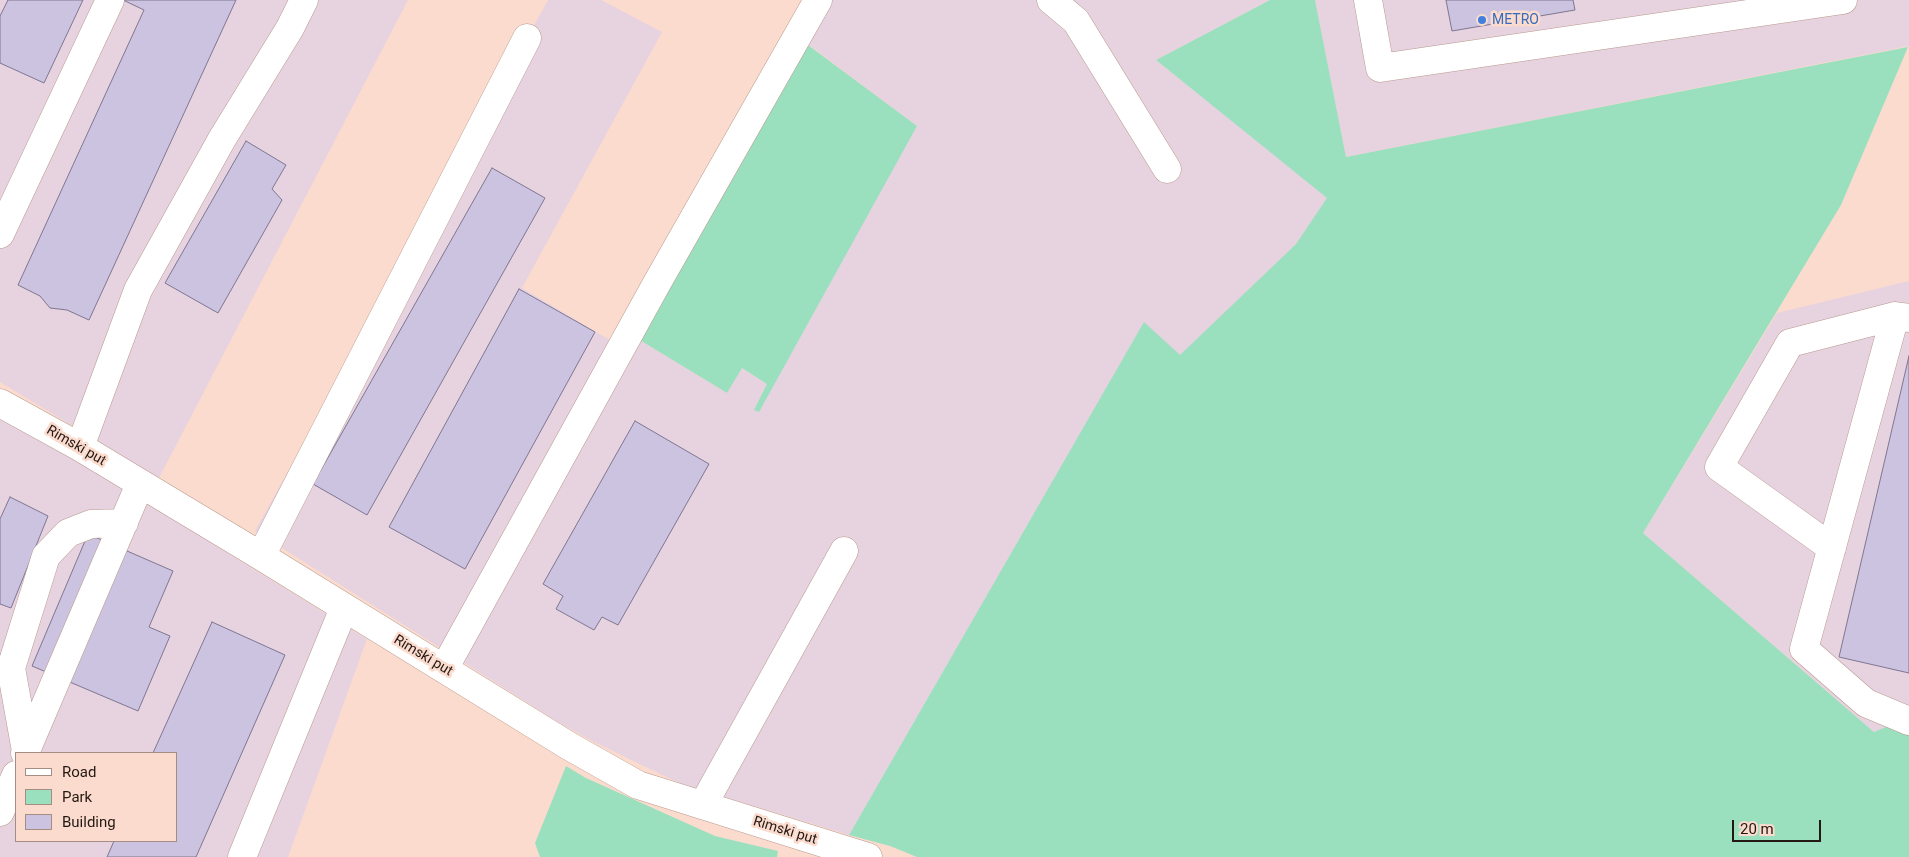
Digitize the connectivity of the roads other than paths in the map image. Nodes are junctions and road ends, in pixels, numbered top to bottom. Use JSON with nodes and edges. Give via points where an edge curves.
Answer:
{"nodes":[{"id":1,"x":304,"y":0,"type":"edge"},
{"id":2,"x":818,"y":0,"type":"edge"},
{"id":3,"x":1051,"y":0,"type":"edge"},
{"id":4,"x":1368,"y":0,"type":"edge"},
{"id":5,"x":1843,"y":0,"type":"edge"},
{"id":6,"x":106,"y":7,"type":"edge"},
{"id":7,"x":527,"y":38,"type":"dead end"},
{"id":8,"x":1167,"y":170,"type":"dead end"},
{"id":9,"x":0,"y":234,"type":"edge"},
{"id":10,"x":1902,"y":317,"type":"edge"},
{"id":11,"x":0,"y":403,"type":"edge"},
{"id":12,"x":80,"y":448,"type":"junction"},
{"id":13,"x":140,"y":484,"type":"junction"},
{"id":14,"x":124,"y":523,"type":"junction"},
{"id":15,"x":1832,"y":548,"type":"junction"},
{"id":16,"x":844,"y":551,"type":"dead end"},
{"id":17,"x":261,"y":556,"type":"junction"},
{"id":18,"x":344,"y":608,"type":"junction"},
{"id":19,"x":444,"y":669,"type":"junction"},
{"id":20,"x":1909,"y":721,"type":"edge"},
{"id":21,"x":22,"y":752,"type":"edge"},
{"id":22,"x":26,"y":752,"type":"edge"},
{"id":23,"x":15,"y":777,"type":"edge"},
{"id":24,"x":703,"y":805,"type":"junction"},
{"id":25,"x":0,"y":812,"type":"edge"},
{"id":26,"x":242,"y":857,"type":"edge"},
{"id":27,"x":868,"y":857,"type":"edge"}],
"edges":[{"from":1,"to":12,"type":"street","via":[[138,290]]},
{"from":2,"to":19,"type":"street"},
{"from":3,"to":8,"type":"street","via":[[1076,21]]},
{"from":4,"to":5,"type":"street","via":[[1380,68]]},
{"from":6,"to":9,"type":"street"},
{"from":7,"to":17,"type":"street"},
{"from":10,"to":15,"type":"street"},
{"from":10,"to":15,"type":"street","via":[[1790,343],[1719,467]]},
{"from":11,"to":12,"type":"street","name":"Rimski put"},
{"from":12,"to":13,"type":"street","name":"Rimski put"},
{"from":13,"to":14,"type":"street"},
{"from":13,"to":17,"type":"street","name":"Rimski put"},
{"from":14,"to":21,"type":"street","via":[[91,524],[68,533],[46,556],[11,668]]},
{"from":14,"to":22,"type":"street"},
{"from":15,"to":20,"type":"street","via":[[1804,649],[1866,704]]},
{"from":16,"to":24,"type":"street"},
{"from":17,"to":18,"type":"street","name":"Rimski put"},
{"from":18,"to":19,"type":"street","name":"Rimski put"},
{"from":18,"to":26,"type":"street"},
{"from":19,"to":24,"type":"street","name":"Rimski put","via":[[638,785]]},
{"from":23,"to":25,"type":"street"},
{"from":24,"to":27,"type":"street","name":"Rimski put"}]}
